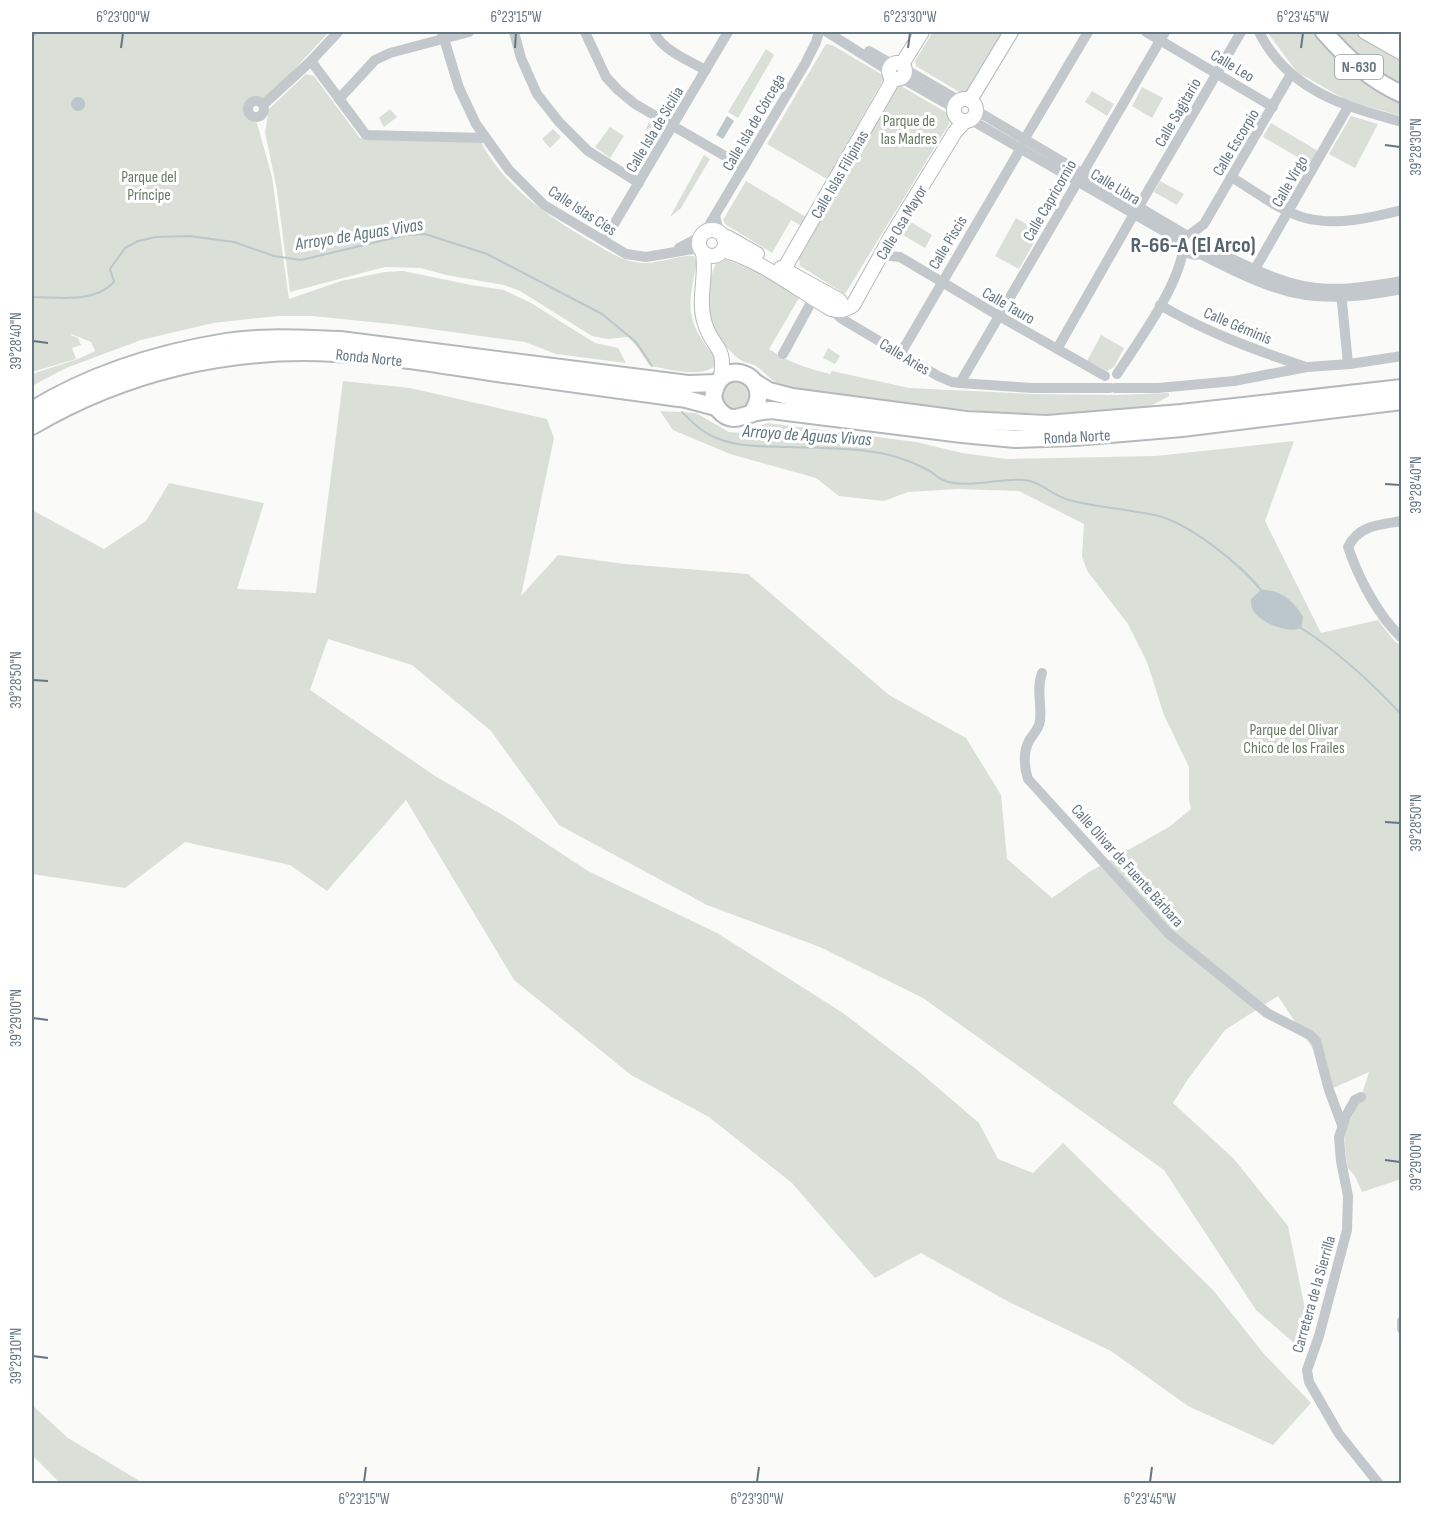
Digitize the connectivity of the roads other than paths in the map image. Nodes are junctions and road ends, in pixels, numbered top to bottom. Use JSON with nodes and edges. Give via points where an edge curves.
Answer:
{"nodes":[{"id":1,"x":338,"y":32,"type":"edge"},
{"id":2,"x":469,"y":32,"type":"edge"},
{"id":3,"x":514,"y":32,"type":"edge"},
{"id":4,"x":585,"y":32,"type":"edge"},
{"id":5,"x":654,"y":32,"type":"edge"},
{"id":6,"x":728,"y":32,"type":"edge"},
{"id":7,"x":922,"y":32,"type":"edge"},
{"id":8,"x":1011,"y":32,"type":"edge"},
{"id":9,"x":1088,"y":32,"type":"edge"},
{"id":10,"x":1146,"y":32,"type":"edge"},
{"id":11,"x":1241,"y":32,"type":"edge"},
{"id":12,"x":1259,"y":32,"type":"edge"},
{"id":13,"x":1324,"y":32,"type":"edge"},
{"id":14,"x":1365,"y":32,"type":"edge"},
{"id":15,"x":1390,"y":32,"type":"edge"},
{"id":16,"x":833,"y":33,"type":"edge"},
{"id":17,"x":443,"y":35,"type":"edge"},
{"id":18,"x":1162,"y":36,"type":"edge"},
{"id":19,"x":818,"y":37,"type":"edge"},
{"id":20,"x":1401,"y":38,"type":"edge"},
{"id":21,"x":1401,"y":53,"type":"edge"},
{"id":22,"x":311,"y":61,"type":"junction"},
{"id":23,"x":706,"y":70,"type":"junction"},
{"id":24,"x":897,"y":71,"type":"junction"},
{"id":25,"x":1217,"y":73,"type":"junction"},
{"id":26,"x":1291,"y":74,"type":"junction"},
{"id":27,"x":1401,"y":94,"type":"edge"},
{"id":28,"x":339,"y":99,"type":"junction"},
{"id":29,"x":263,"y":105,"type":"dead end"},
{"id":30,"x":1274,"y":107,"type":"junction"},
{"id":31,"x":1348,"y":107,"type":"junction"},
{"id":32,"x":966,"y":110,"type":"junction"},
{"id":33,"x":1401,"y":122,"type":"edge"},
{"id":34,"x":476,"y":124,"type":"junction"},
{"id":35,"x":673,"y":126,"type":"junction"},
{"id":36,"x":471,"y":137,"type":"junction"},
{"id":37,"x":485,"y":138,"type":"junction"},
{"id":38,"x":1023,"y":144,"type":"junction"},
{"id":39,"x":744,"y":167,"type":"junction"},
{"id":40,"x":1079,"y":177,"type":"junction"},
{"id":41,"x":1231,"y":177,"type":"junction"},
{"id":42,"x":639,"y":183,"type":"junction"},
{"id":43,"x":1401,"y":210,"type":"edge"},
{"id":44,"x":1136,"y":211,"type":"junction"},
{"id":45,"x":1289,"y":212,"type":"junction"},
{"id":46,"x":1204,"y":224,"type":"junction"},
{"id":47,"x":890,"y":239,"type":"junction"},
{"id":48,"x":604,"y":241,"type":"junction"},
{"id":49,"x":1186,"y":241,"type":"junction"},
{"id":50,"x":711,"y":243,"type":"junction"},
{"id":51,"x":1201,"y":249,"type":"junction"},
{"id":52,"x":881,"y":255,"type":"junction"},
{"id":53,"x":900,"y":257,"type":"junction"},
{"id":54,"x":1181,"y":264,"type":"junction"},
{"id":55,"x":1255,"y":269,"type":"junction"},
{"id":56,"x":782,"y":274,"type":"junction"},
{"id":57,"x":1401,"y":281,"type":"edge"},
{"id":58,"x":941,"y":282,"type":"junction"},
{"id":59,"x":1401,"y":289,"type":"edge"},
{"id":60,"x":1341,"y":293,"type":"junction"},
{"id":61,"x":813,"y":298,"type":"junction"},
{"id":62,"x":1160,"y":305,"type":"junction"},
{"id":63,"x":837,"y":309,"type":"junction"},
{"id":64,"x":999,"y":316,"type":"junction"},
{"id":65,"x":716,"y":344,"type":"junction"},
{"id":66,"x":1057,"y":350,"type":"junction"},
{"id":67,"x":901,"y":353,"type":"junction"},
{"id":68,"x":783,"y":354,"type":"dead end"},
{"id":69,"x":1401,"y":357,"type":"edge"},
{"id":70,"x":1347,"y":364,"type":"junction"},
{"id":71,"x":1307,"y":367,"type":"junction"},
{"id":72,"x":1117,"y":374,"type":"junction"},
{"id":73,"x":1105,"y":376,"type":"junction"},
{"id":74,"x":751,"y":379,"type":"junction"},
{"id":75,"x":719,"y":380,"type":"junction"},
{"id":76,"x":960,"y":383,"type":"junction"},
{"id":77,"x":1112,"y":388,"type":"junction"},
{"id":78,"x":1401,"y":388,"type":"edge"},
{"id":79,"x":1401,"y":401,"type":"edge"},
{"id":80,"x":716,"y":407,"type":"junction"},
{"id":81,"x":32,"y":410,"type":"edge"},
{"id":82,"x":752,"y":413,"type":"junction"},
{"id":83,"x":32,"y":426,"type":"edge"},
{"id":84,"x":1401,"y":521,"type":"edge"},
{"id":85,"x":1401,"y":638,"type":"edge"},
{"id":86,"x":1042,"y":673,"type":"dead end"},
{"id":87,"x":1361,"y":1097,"type":"dead end"},
{"id":88,"x":1342,"y":1125,"type":"junction"},
{"id":89,"x":1401,"y":1321,"type":"edge"},
{"id":90,"x":1401,"y":1329,"type":"edge"},
{"id":91,"x":1379,"y":1484,"type":"edge"}],
"edges":[{"from":1,"to":22,"type":"street"},
{"from":2,"to":17,"type":"street"},
{"from":3,"to":42,"type":"street","via":[[537,94],[560,122],[588,152]]},
{"from":4,"to":35,"type":"street","via":[[606,77],[618,90]]},
{"from":5,"to":23,"type":"street","via":[[677,55]]},
{"from":6,"to":23,"type":"street","name":"Calle Isla de Sicilia"},
{"from":7,"to":24,"type":"main road","name":"Calle Islas Filipinas"},
{"from":8,"to":32,"type":"main road","name":"Calle Osa Mayor"},
{"from":9,"to":38,"type":"street","name":"Calle Piscis"},
{"from":10,"to":18,"type":"street","name":"Calle Leo"},
{"from":11,"to":25,"type":"street","name":"Calle Sagitario"},
{"from":12,"to":26,"type":"street"},
{"from":13,"to":27,"type":"highway","number":"N-630","via":[[1366,73]]},
{"from":14,"to":21,"type":"main road"},
{"from":15,"to":20,"type":"main road"},
{"from":16,"to":19,"type":"street","name":"Calle Isla de Córcega"},
{"from":16,"to":24,"type":"street","name":"Calle Libra"},
{"from":17,"to":28,"type":"street","via":[[375,60]]},
{"from":17,"to":34,"type":"street","name":"Calle Islas Cíes","via":[[459,87]]},
{"from":18,"to":25,"type":"street","name":"Calle Leo"},
{"from":18,"to":40,"type":"street","name":"Calle Capricornio"},
{"from":19,"to":39,"type":"street","name":"Calle Isla de Córcega"},
{"from":22,"to":28,"type":"street"},
{"from":22,"to":29,"type":"street"},
{"from":23,"to":35,"type":"street","name":"Calle Isla de Sicilia"},
{"from":24,"to":32,"type":"street","name":"Calle Libra"},
{"from":24,"to":56,"type":"main road","name":"Calle Islas Filipinas"},
{"from":25,"to":30,"type":"street","name":"Calle Leo"},
{"from":25,"to":44,"type":"street","name":"Calle Sagitario"},
{"from":26,"to":30,"type":"street","name":"Calle Escorpio"},
{"from":26,"to":31,"type":"street"},
{"from":28,"to":36,"type":"street","via":[[366,135]]},
{"from":30,"to":41,"type":"street","name":"Calle Escorpio"},
{"from":31,"to":33,"type":"street"},
{"from":31,"to":45,"type":"street","name":"Calle Virgo"},
{"from":32,"to":38,"type":"street","name":"Calle Libra"},
{"from":32,"to":47,"type":"main road","name":"Calle Osa Mayor"},
{"from":34,"to":36,"type":"street"},
{"from":34,"to":37,"type":"street","name":"Calle Islas Cíes"},
{"from":35,"to":39,"type":"street"},
{"from":35,"to":42,"type":"street","name":"Calle Isla de Sicilia"},
{"from":36,"to":37,"type":"street"},
{"from":37,"to":48,"type":"street","name":"Calle Islas Cíes","via":[[509,170],[544,205]]},
{"from":38,"to":40,"type":"street","name":"Calle Libra"},
{"from":38,"to":58,"type":"street","name":"Calle Piscis"},
{"from":39,"to":50,"type":"street","name":"Calle Isla de Córcega","via":[[715,216]]},
{"from":40,"to":44,"type":"street","name":"Calle Libra"},
{"from":40,"to":64,"type":"street","name":"Calle Capricornio"},
{"from":41,"to":45,"type":"street"},
{"from":41,"to":46,"type":"street","name":"Calle Escorpio"},
{"from":42,"to":48,"type":"street","name":"Calle Isla de Sicilia"},
{"from":43,"to":45,"type":"street","via":[[1335,221]]},
{"from":44,"to":49,"type":"street","name":"Calle Libra"},
{"from":44,"to":66,"type":"street","name":"Calle Sagitario"},
{"from":45,"to":55,"type":"street","name":"Calle Virgo"},
{"from":46,"to":49,"type":"street","name":"Calle Escorpio"},
{"from":46,"to":51,"type":"street","name":"Calle Escorpio"},
{"from":47,"to":52,"type":"main road","name":"Calle Osa Mayor"},
{"from":47,"to":53,"type":"street","name":"Calle Tauro"},
{"from":48,"to":50,"type":"street","name":"Calle Islas Cíes","via":[[626,254],[646,257]]},
{"from":49,"to":51,"type":"street"},
{"from":49,"to":51,"type":"street","via":[[1198,234]]},
{"from":49,"to":54,"type":"street"},
{"from":50,"to":56,"type":"main road","name":"Calle Aries","via":[[727,237]]},
{"from":50,"to":65,"type":"main road","via":[[701,306],[705,327]]},
{"from":51,"to":54,"type":"street"},
{"from":51,"to":55,"type":"street"},
{"from":51,"to":60,"type":"street","via":[[1277,289],[1300,294]]},
{"from":52,"to":53,"type":"street","name":"Calle Tauro"},
{"from":52,"to":63,"type":"main road","name":"Calle Osa Mayor","via":[[853,305]]},
{"from":53,"to":58,"type":"street","name":"Calle Tauro"},
{"from":54,"to":62,"type":"street"},
{"from":55,"to":60,"type":"street","via":[[1301,285]]},
{"from":56,"to":61,"type":"main road","name":"Calle Aries"},
{"from":56,"to":63,"type":"main road","name":"Calle Aries","via":[[835,298],[842,304]]},
{"from":57,"to":60,"type":"street"},
{"from":58,"to":64,"type":"street","name":"Calle Tauro"},
{"from":58,"to":67,"type":"street","name":"Calle Piscis"},
{"from":59,"to":60,"type":"street"},
{"from":60,"to":70,"type":"street"},
{"from":61,"to":63,"type":"main road","name":"Calle Aries"},
{"from":61,"to":68,"type":"street"},
{"from":62,"to":71,"type":"street","name":"Calle Géminis","via":[[1218,335]]},
{"from":62,"to":72,"type":"street"},
{"from":63,"to":67,"type":"street","name":"Calle Aries","via":[[842,318]]},
{"from":64,"to":66,"type":"street","name":"Calle Tauro"},
{"from":64,"to":76,"type":"street","name":"Calle Capricornio"},
{"from":65,"to":74,"type":"main road"},
{"from":65,"to":75,"type":"main road","via":[[722,355]]},
{"from":66,"to":73,"type":"street","name":"Calle Tauro"},
{"from":67,"to":76,"type":"street","name":"Calle Aries","via":[[938,376]]},
{"from":69,"to":70,"type":"street","name":"Calle Aries"},
{"from":70,"to":71,"type":"street","name":"Calle Aries"},
{"from":71,"to":77,"type":"street","name":"Calle Aries","via":[[1234,381]]},
{"from":72,"to":73,"type":"street"},
{"from":72,"to":77,"type":"street","via":[[1120,383]]},
{"from":73,"to":77,"type":"street","via":[[1105,384]]},
{"from":74,"to":75,"type":"highway","name":"Ronda Norte","via":[[732,373]]},
{"from":74,"to":78,"type":"highway","name":"Ronda Norte","via":[[769,391],[792,397],[1020,424],[1181,413]]},
{"from":74,"to":82,"type":"highway","via":[[759,395]]},
{"from":75,"to":80,"type":"highway","via":[[713,394]]},
{"from":75,"to":81,"type":"highway","name":"Ronda Norte","via":[[688,384],[340,340],[284,338],[227,342],[150,358],[81,383]]},
{"from":76,"to":77,"type":"street","name":"Calle Aries"},
{"from":79,"to":82,"type":"highway","name":"Ronda Norte","via":[[1074,438],[1015,439],[771,410]]},
{"from":80,"to":82,"type":"highway","name":"Ronda Norte","via":[[732,418]]},
{"from":80,"to":83,"type":"highway","name":"Ronda Norte","via":[[686,399],[413,361],[299,352],[226,357],[157,372],[87,396]]},
{"from":84,"to":85,"type":"street","via":[[1368,528],[1354,536],[1348,547],[1389,626]]},
{"from":86,"to":88,"type":"street","name":"Calle Olivar de Fuente Bárbara","via":[[1040,724],[1025,752],[1028,778],[1168,933],[1268,1013],[1311,1035]]},
{"from":87,"to":88,"type":"street","name":"Carretera de la Sierrilla","via":[[1355,1100]]},
{"from":88,"to":91,"type":"street","name":"Carretera de la Sierrilla","via":[[1339,1137],[1348,1196],[1347,1230],[1307,1370],[1314,1392],[1339,1434]]},
{"from":89,"to":90,"type":"street"}]}
